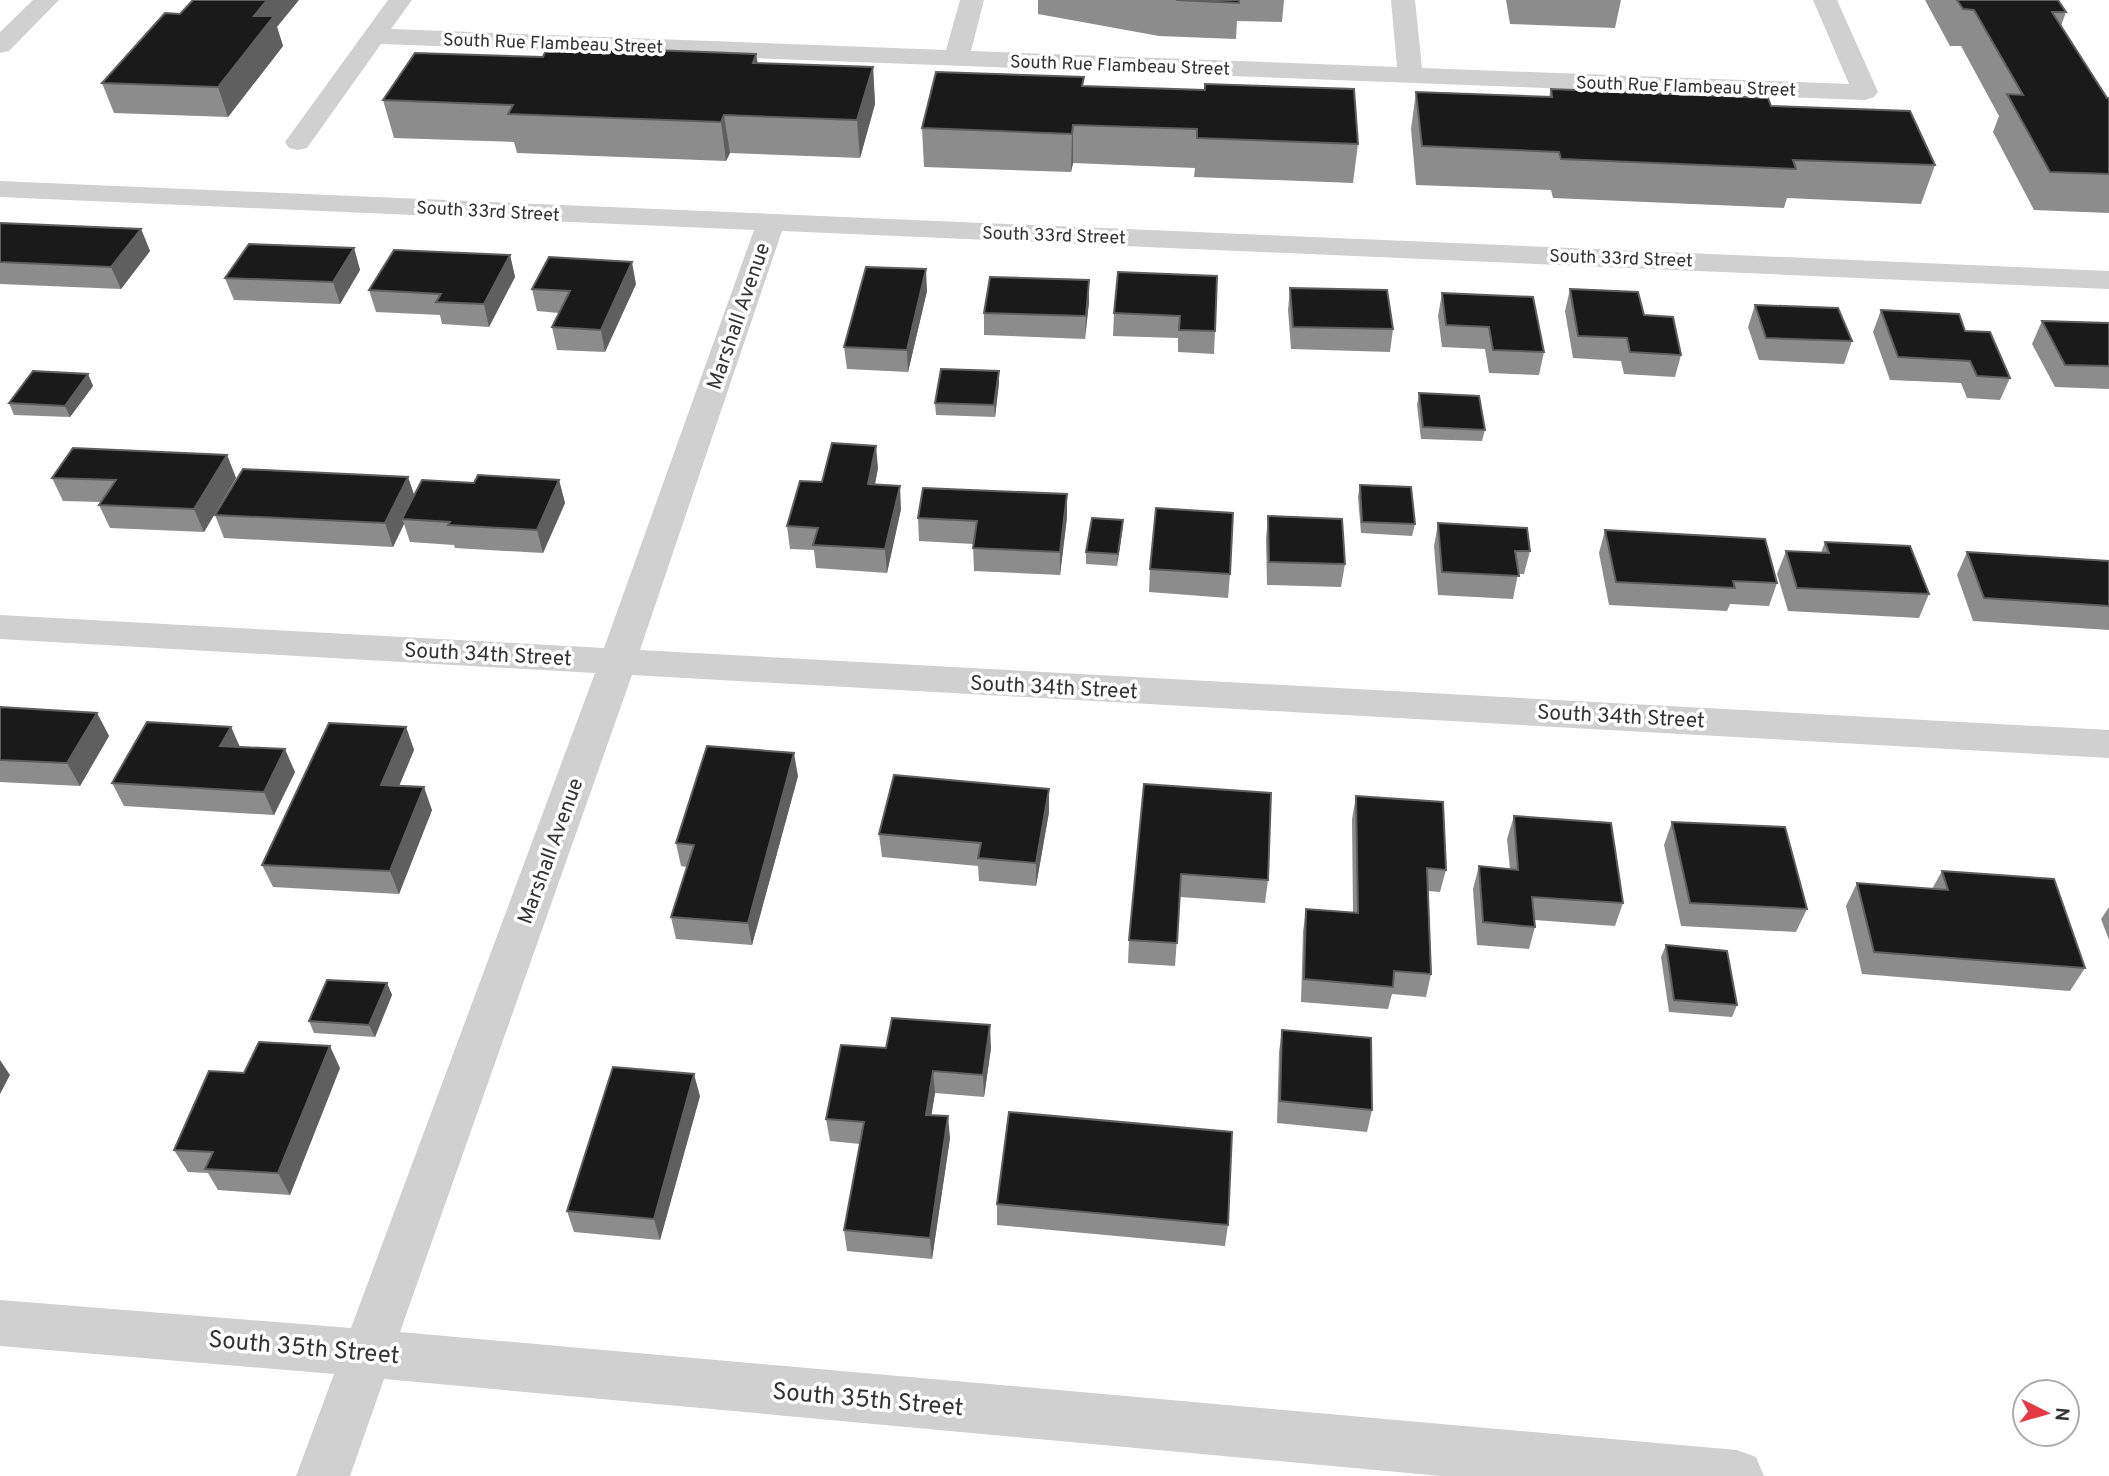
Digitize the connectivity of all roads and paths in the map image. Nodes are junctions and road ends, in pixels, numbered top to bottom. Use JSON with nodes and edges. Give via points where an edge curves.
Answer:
{"nodes":[{"id":1,"x":47,"y":0,"type":"edge"},
{"id":2,"x":400,"y":0,"type":"edge"},
{"id":3,"x":972,"y":0,"type":"edge"},
{"id":4,"x":1403,"y":0,"type":"edge"},
{"id":5,"x":1825,"y":0,"type":"edge"},
{"id":6,"x":374,"y":36,"type":"junction"},
{"id":7,"x":0,"y":46,"type":"edge"},
{"id":8,"x":956,"y":59,"type":"junction"},
{"id":9,"x":1410,"y":76,"type":"junction"},
{"id":10,"x":298,"y":142,"type":"dead end"},
{"id":11,"x":0,"y":189,"type":"edge"},
{"id":12,"x":771,"y":223,"type":"junction"},
{"id":13,"x":2109,"y":280,"type":"edge"},
{"id":14,"x":0,"y":627,"type":"edge"},
{"id":15,"x":618,"y":661,"type":"junction"},
{"id":16,"x":2109,"y":744,"type":"edge"},
{"id":17,"x":0,"y":1322,"type":"edge"},
{"id":18,"x":369,"y":1352,"type":"junction"},
{"id":19,"x":323,"y":1476,"type":"edge"},
{"id":20,"x":1737,"y":1476,"type":"edge"}],
"edges":[{"from":1,"to":7,"type":"street"},
{"from":2,"to":6,"type":"street"},
{"from":3,"to":8,"type":"street"},
{"from":4,"to":9,"type":"street"},
{"from":5,"to":9,"type":"street","name":"South Rue Flambeau Street","via":[[1865,92]]},
{"from":6,"to":8,"type":"street","name":"South Rue Flambeau Street"},
{"from":6,"to":10,"type":"street"},
{"from":8,"to":9,"type":"street","name":"South Rue Flambeau Street"},
{"from":11,"to":12,"type":"street","name":"South 33rd Street"},
{"from":12,"to":13,"type":"street","name":"South 33rd Street"},
{"from":12,"to":15,"type":"street","name":"Marshall Avenue"},
{"from":14,"to":15,"type":"street","name":"South 34th Street"},
{"from":15,"to":16,"type":"street","name":"South 34th Street"},
{"from":15,"to":18,"type":"street","name":"Marshall Avenue"},
{"from":17,"to":18,"type":"street","name":"South 35th Street"},
{"from":18,"to":19,"type":"street","name":"Marshall Avenue"},
{"from":18,"to":20,"type":"street","name":"South 35th Street"}]}
